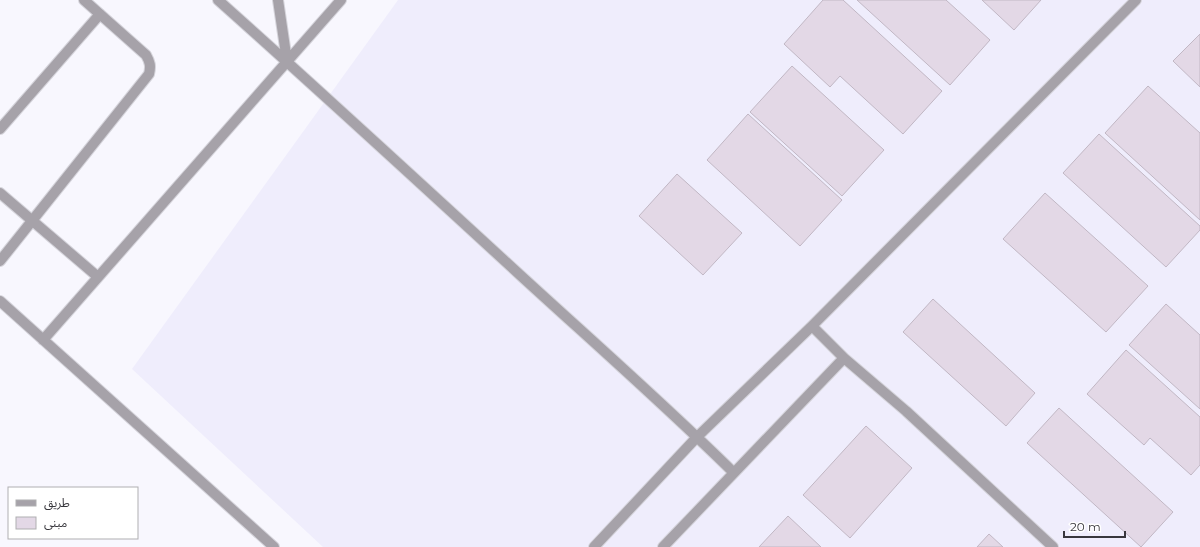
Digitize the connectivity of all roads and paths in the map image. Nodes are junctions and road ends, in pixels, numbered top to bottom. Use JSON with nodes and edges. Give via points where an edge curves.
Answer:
{"nodes":[{"id":1,"x":84,"y":0,"type":"edge"},
{"id":2,"x":218,"y":0,"type":"edge"},
{"id":3,"x":278,"y":0,"type":"edge"},
{"id":4,"x":341,"y":0,"type":"edge"},
{"id":5,"x":1136,"y":0,"type":"edge"},
{"id":6,"x":100,"y":14,"type":"junction"},
{"id":7,"x":287,"y":61,"type":"junction"},
{"id":8,"x":0,"y":129,"type":"edge"},
{"id":9,"x":0,"y":193,"type":"edge"},
{"id":10,"x":33,"y":221,"type":"junction"},
{"id":11,"x":0,"y":261,"type":"edge"},
{"id":12,"x":98,"y":277,"type":"junction"},
{"id":13,"x":0,"y":301,"type":"edge"},
{"id":14,"x":812,"y":326,"type":"junction"},
{"id":15,"x":43,"y":340,"type":"junction"},
{"id":16,"x":844,"y":358,"type":"junction"},
{"id":17,"x":697,"y":437,"type":"junction"},
{"id":18,"x":733,"y":472,"type":"junction"},
{"id":19,"x":274,"y":547,"type":"edge"},
{"id":20,"x":594,"y":547,"type":"edge"},
{"id":21,"x":663,"y":547,"type":"edge"},
{"id":22,"x":1053,"y":547,"type":"edge"}],
"edges":[{"from":1,"to":6,"type":"street"},
{"from":2,"to":7,"type":"street"},
{"from":3,"to":7,"type":"street"},
{"from":4,"to":7,"type":"street"},
{"from":5,"to":14,"type":"street"},
{"from":6,"to":8,"type":"street"},
{"from":6,"to":10,"type":"street","via":[[146,55],[150,61],[149,74]]},
{"from":7,"to":12,"type":"street"},
{"from":7,"to":17,"type":"street"},
{"from":9,"to":10,"type":"street"},
{"from":10,"to":11,"type":"street"},
{"from":10,"to":12,"type":"street"},
{"from":12,"to":15,"type":"street"},
{"from":13,"to":15,"type":"street"},
{"from":14,"to":16,"type":"street"},
{"from":14,"to":17,"type":"street"},
{"from":15,"to":19,"type":"street"},
{"from":16,"to":18,"type":"street"},
{"from":16,"to":22,"type":"street","via":[[906,411]]},
{"from":17,"to":18,"type":"street"},
{"from":17,"to":20,"type":"street"},
{"from":18,"to":21,"type":"street"}]}
